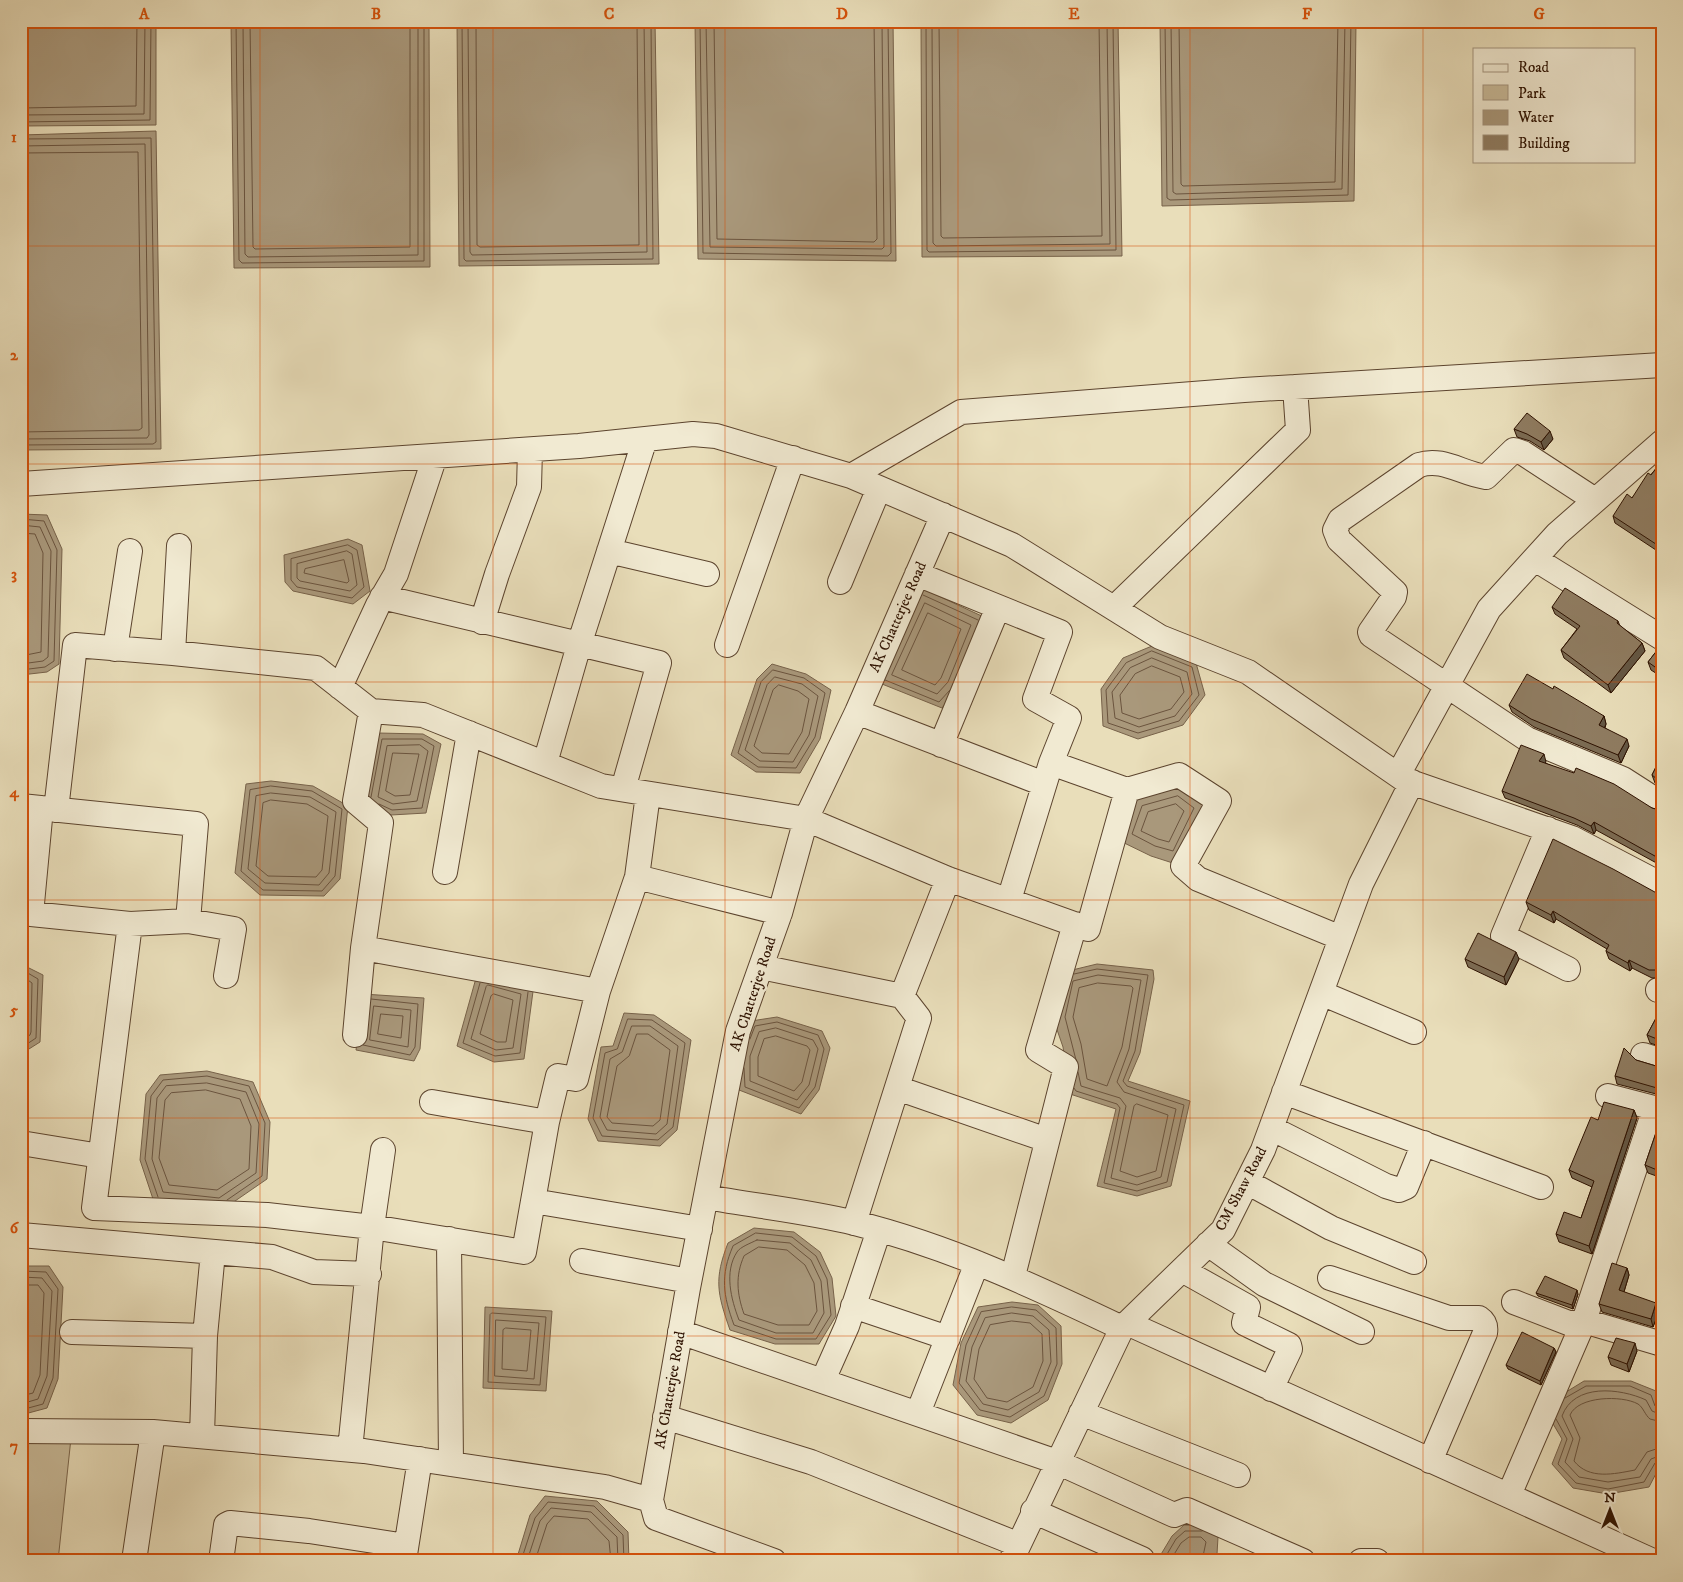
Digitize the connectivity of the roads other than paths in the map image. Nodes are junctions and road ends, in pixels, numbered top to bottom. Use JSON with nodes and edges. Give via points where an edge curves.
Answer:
{"nodes":[{"id":1,"x":1662,"y":365,"type":"edge"},
{"id":2,"x":1295,"y":387,"type":"junction"},
{"id":3,"x":645,"y":439,"type":"junction"},
{"id":4,"x":1662,"y":442,"type":"edge"},
{"id":5,"x":530,"y":450,"type":"junction"},
{"id":6,"x":435,"y":456,"type":"junction"},
{"id":7,"x":793,"y":458,"type":"junction"},
{"id":8,"x":852,"y":476,"type":"junction"},
{"id":9,"x":21,"y":484,"type":"edge"},
{"id":10,"x":879,"y":488,"type":"junction"},
{"id":11,"x":1595,"y":500,"type":"junction"},
{"id":12,"x":943,"y":515,"type":"junction"},
{"id":13,"x":179,"y":546,"type":"dead end"},
{"id":14,"x":130,"y":551,"type":"dead end"},
{"id":15,"x":609,"y":551,"type":"junction"},
{"id":16,"x":1534,"y":559,"type":"junction"},
{"id":17,"x":707,"y":574,"type":"dead end"},
{"id":18,"x":917,"y":574,"type":"junction"},
{"id":19,"x":840,"y":582,"type":"dead end"},
{"id":20,"x":382,"y":597,"type":"junction"},
{"id":21,"x":998,"y":607,"type":"junction"},
{"id":22,"x":1114,"y":608,"type":"junction"},
{"id":23,"x":482,"y":622,"type":"junction"},
{"id":24,"x":1662,"y":638,"type":"edge"},
{"id":25,"x":579,"y":645,"type":"junction"},
{"id":26,"x":727,"y":645,"type":"dead end"},
{"id":27,"x":115,"y":649,"type":"junction"},
{"id":28,"x":173,"y":653,"type":"junction"},
{"id":29,"x":1447,"y":685,"type":"junction"},
{"id":30,"x":340,"y":687,"type":"junction"},
{"id":31,"x":371,"y":711,"type":"junction"},
{"id":32,"x":857,"y":712,"type":"junction"},
{"id":33,"x":469,"y":733,"type":"junction"},
{"id":34,"x":941,"y":745,"type":"junction"},
{"id":35,"x":544,"y":763,"type":"junction"},
{"id":36,"x":1048,"y":774,"type":"junction"},
{"id":37,"x":1405,"y":778,"type":"junction"},
{"id":38,"x":623,"y":789,"type":"junction"},
{"id":39,"x":1127,"y":790,"type":"junction"},
{"id":40,"x":648,"y":794,"type":"junction"},
{"id":41,"x":1662,"y":804,"type":"edge"},
{"id":42,"x":40,"y":808,"type":"edge"},
{"id":43,"x":806,"y":819,"type":"junction"},
{"id":44,"x":1548,"y":829,"type":"junction"},
{"id":45,"x":445,"y":872,"type":"dead end"},
{"id":46,"x":637,"y":877,"type":"junction"},
{"id":47,"x":948,"y":879,"type":"junction"},
{"id":48,"x":1662,"y":884,"type":"edge"},
{"id":49,"x":1009,"y":900,"type":"junction"},
{"id":50,"x":780,"y":913,"type":"junction"},
{"id":51,"x":188,"y":921,"type":"junction"},
{"id":52,"x":130,"y":924,"type":"junction"},
{"id":53,"x":1075,"y":924,"type":"junction"},
{"id":54,"x":1341,"y":938,"type":"junction"},
{"id":55,"x":363,"y":948,"type":"junction"},
{"id":56,"x":761,"y":967,"type":"junction"},
{"id":57,"x":1568,"y":969,"type":"dead end"},
{"id":58,"x":226,"y":976,"type":"dead end"},
{"id":59,"x":598,"y":991,"type":"junction"},
{"id":60,"x":1320,"y":993,"type":"junction"},
{"id":61,"x":902,"y":996,"type":"junction"},
{"id":62,"x":1414,"y":1032,"type":"dead end"},
{"id":63,"x":355,"y":1034,"type":"dead end"},
{"id":64,"x":897,"y":1088,"type":"junction"},
{"id":65,"x":1284,"y":1092,"type":"junction"},
{"id":66,"x":1608,"y":1096,"type":"dead end"},
{"id":67,"x":432,"y":1102,"type":"dead end"},
{"id":68,"x":1658,"y":1109,"type":"edge"},
{"id":69,"x":547,"y":1122,"type":"junction"},
{"id":70,"x":1271,"y":1128,"type":"junction"},
{"id":71,"x":1047,"y":1140,"type":"junction"},
{"id":72,"x":21,"y":1143,"type":"edge"},
{"id":73,"x":1424,"y":1143,"type":"junction"},
{"id":74,"x":383,"y":1150,"type":"dead end"},
{"id":75,"x":100,"y":1156,"type":"junction"},
{"id":76,"x":1247,"y":1182,"type":"junction"},
{"id":77,"x":1540,"y":1187,"type":"dead end"},
{"id":78,"x":706,"y":1197,"type":"junction"},
{"id":79,"x":533,"y":1201,"type":"junction"},
{"id":80,"x":854,"y":1223,"type":"junction"},
{"id":81,"x":372,"y":1228,"type":"junction"},
{"id":82,"x":700,"y":1229,"type":"junction"},
{"id":83,"x":879,"y":1230,"type":"junction"},
{"id":84,"x":21,"y":1235,"type":"edge"},
{"id":85,"x":448,"y":1239,"type":"junction"},
{"id":86,"x":1208,"y":1244,"type":"junction"},
{"id":87,"x":213,"y":1252,"type":"junction"},
{"id":88,"x":582,"y":1261,"type":"dead end"},
{"id":89,"x":1414,"y":1262,"type":"dead end"},
{"id":90,"x":977,"y":1263,"type":"junction"},
{"id":91,"x":1182,"y":1270,"type":"junction"},
{"id":92,"x":369,"y":1274,"type":"junction"},
{"id":93,"x":1013,"y":1276,"type":"junction"},
{"id":94,"x":1330,"y":1278,"type":"dead end"},
{"id":95,"x":689,"y":1281,"type":"junction"},
{"id":96,"x":1514,"y":1302,"type":"dead end"},
{"id":97,"x":854,"y":1306,"type":"junction"},
{"id":98,"x":1584,"y":1321,"type":"junction"},
{"id":99,"x":1125,"y":1326,"type":"junction"},
{"id":100,"x":72,"y":1332,"type":"dead end"},
{"id":101,"x":680,"y":1332,"type":"junction"},
{"id":102,"x":1362,"y":1332,"type":"dead end"},
{"id":103,"x":205,"y":1336,"type":"junction"},
{"id":104,"x":948,"y":1338,"type":"junction"},
{"id":105,"x":1662,"y":1344,"type":"edge"},
{"id":106,"x":823,"y":1380,"type":"junction"},
{"id":107,"x":1271,"y":1389,"type":"junction"},
{"id":108,"x":1081,"y":1413,"type":"junction"},
{"id":109,"x":918,"y":1414,"type":"junction"},
{"id":110,"x":665,"y":1417,"type":"junction"},
{"id":111,"x":21,"y":1431,"type":"edge"},
{"id":112,"x":153,"y":1432,"type":"junction"},
{"id":113,"x":202,"y":1436,"type":"junction"},
{"id":114,"x":350,"y":1450,"type":"junction"},
{"id":115,"x":420,"y":1459,"type":"junction"},
{"id":116,"x":1430,"y":1461,"type":"junction"},
{"id":117,"x":1057,"y":1462,"type":"junction"},
{"id":118,"x":451,"y":1464,"type":"junction"},
{"id":119,"x":1238,"y":1475,"type":"dead end"},
{"id":120,"x":1509,"y":1495,"type":"junction"},
{"id":121,"x":650,"y":1500,"type":"junction"},
{"id":122,"x":1033,"y":1511,"type":"junction"},
{"id":123,"x":1014,"y":1552,"type":"edge"},
{"id":124,"x":405,"y":1553,"type":"edge"},
{"id":125,"x":1142,"y":1559,"type":"dead end"},
{"id":126,"x":772,"y":1560,"type":"edge"},
{"id":127,"x":134,"y":1561,"type":"edge"},
{"id":128,"x":221,"y":1561,"type":"edge"},
{"id":129,"x":1303,"y":1561,"type":"edge"},
{"id":130,"x":1361,"y":1561,"type":"edge"},
{"id":131,"x":1377,"y":1561,"type":"edge"},
{"id":132,"x":1654,"y":1561,"type":"edge"}],
"edges":[{"from":1,"to":2,"type":"street"},
{"from":2,"to":8,"type":"street","via":[[962,412]]},
{"from":2,"to":22,"type":"street","via":[[1298,430]]},
{"from":3,"to":5,"type":"street"},
{"from":3,"to":7,"type":"street","via":[[693,434],[716,436]]},
{"from":3,"to":15,"type":"street"},
{"from":4,"to":11,"type":"street","name":"CM Shaw Road"},
{"from":5,"to":6,"type":"street"},
{"from":5,"to":23,"type":"street","via":[[530,487]]},
{"from":6,"to":9,"type":"street"},
{"from":6,"to":20,"type":"street","via":[[396,574]]},
{"from":7,"to":8,"type":"street"},
{"from":7,"to":26,"type":"street"},
{"from":8,"to":10,"type":"street"},
{"from":10,"to":12,"type":"street"},
{"from":10,"to":19,"type":"street"},
{"from":11,"to":16,"type":"street","name":"CM Shaw Road"},
{"from":11,"to":29,"type":"street","via":[[1514,450],[1486,477],[1440,462],[1420,465],[1340,520],[1335,530],[1339,540],[1395,592],[1371,635]]},
{"from":12,"to":18,"type":"street","name":"AK Chatterjee Road"},
{"from":12,"to":22,"type":"street","via":[[1012,545]]},
{"from":13,"to":28,"type":"street"},
{"from":14,"to":27,"type":"street"},
{"from":15,"to":17,"type":"street"},
{"from":15,"to":25,"type":"street"},
{"from":16,"to":24,"type":"street"},
{"from":16,"to":29,"type":"street","name":"CM Shaw Road","via":[[1489,610]]},
{"from":18,"to":21,"type":"street"},
{"from":18,"to":32,"type":"street","name":"AK Chatterjee Road"},
{"from":20,"to":23,"type":"street"},
{"from":20,"to":30,"type":"street"},
{"from":21,"to":34,"type":"street"},
{"from":21,"to":36,"type":"street","via":[[1060,632],[1035,699],[1070,718]]},
{"from":22,"to":37,"type":"street","via":[[1160,637],[1248,672]]},
{"from":23,"to":25,"type":"street"},
{"from":25,"to":35,"type":"street"},
{"from":25,"to":38,"type":"street","via":[[659,663]]},
{"from":27,"to":28,"type":"street"},
{"from":27,"to":42,"type":"street","via":[[75,645]]},
{"from":28,"to":30,"type":"street","via":[[316,668]]},
{"from":29,"to":37,"type":"street","name":"CM Shaw Road"},
{"from":29,"to":41,"type":"street","via":[[1527,739],[1624,778]]},
{"from":30,"to":31,"type":"street"},
{"from":31,"to":33,"type":"street","via":[[424,715]]},
{"from":31,"to":55,"type":"street","via":[[355,801],[381,822]]},
{"from":32,"to":34,"type":"street"},
{"from":32,"to":43,"type":"street","name":"AK Chatterjee Road"},
{"from":33,"to":35,"type":"street"},
{"from":33,"to":45,"type":"street"},
{"from":34,"to":36,"type":"street"},
{"from":35,"to":38,"type":"street","via":[[601,786]]},
{"from":36,"to":39,"type":"street"},
{"from":36,"to":49,"type":"street"},
{"from":37,"to":44,"type":"street"},
{"from":37,"to":54,"type":"street","name":"CM Shaw Road"},
{"from":38,"to":40,"type":"street"},
{"from":39,"to":53,"type":"street","via":[[1088,928]]},
{"from":39,"to":54,"type":"street","via":[[1180,775],[1219,801],[1183,866],[1198,879]]},
{"from":40,"to":43,"type":"street"},
{"from":40,"to":46,"type":"street"},
{"from":42,"to":51,"type":"street","via":[[196,824]]},
{"from":42,"to":52,"type":"street","via":[[31,914]]},
{"from":43,"to":47,"type":"street"},
{"from":43,"to":50,"type":"street","name":"AK Chatterjee Road"},
{"from":44,"to":48,"type":"street"},
{"from":44,"to":57,"type":"street","via":[[1503,936]]},
{"from":46,"to":50,"type":"street"},
{"from":46,"to":59,"type":"street"},
{"from":47,"to":49,"type":"street"},
{"from":47,"to":61,"type":"street"},
{"from":49,"to":53,"type":"street"},
{"from":50,"to":56,"type":"street","name":"AK Chatterjee Road"},
{"from":51,"to":52,"type":"street"},
{"from":51,"to":58,"type":"street","via":[[234,928]]},
{"from":52,"to":75,"type":"street"},
{"from":53,"to":71,"type":"street","via":[[1038,1050],[1066,1067]]},
{"from":54,"to":60,"type":"street","name":"CM Shaw Road"},
{"from":55,"to":59,"type":"street"},
{"from":55,"to":63,"type":"street"},
{"from":56,"to":61,"type":"street"},
{"from":56,"to":78,"type":"street","name":"AK Chatterjee Road","via":[[738,1031]]},
{"from":59,"to":69,"type":"street","via":[[576,1078],[558,1076]]},
{"from":60,"to":62,"type":"street"},
{"from":60,"to":65,"type":"street","name":"CM Shaw Road"},
{"from":61,"to":64,"type":"street","via":[[919,1018]]},
{"from":64,"to":71,"type":"street"},
{"from":64,"to":80,"type":"street"},
{"from":65,"to":70,"type":"street","name":"CM Shaw Road"},
{"from":65,"to":73,"type":"street"},
{"from":66,"to":68,"type":"street"},
{"from":67,"to":69,"type":"street"},
{"from":68,"to":98,"type":"street"},
{"from":69,"to":79,"type":"street"},
{"from":70,"to":73,"type":"street","via":[[1399,1190],[1406,1187]]},
{"from":70,"to":76,"type":"street","name":"CM Shaw Road"},
{"from":71,"to":93,"type":"street"},
{"from":72,"to":75,"type":"street"},
{"from":73,"to":77,"type":"street"},
{"from":74,"to":81,"type":"street"},
{"from":75,"to":81,"type":"street","via":[[94,1208],[267,1215]]},
{"from":76,"to":86,"type":"street","name":"CM Shaw Road","via":[[1223,1230]]},
{"from":76,"to":89,"type":"street","via":[[1331,1228]]},
{"from":78,"to":80,"type":"street"},
{"from":78,"to":82,"type":"street","name":"AK Chatterjee Road"},
{"from":79,"to":82,"type":"street"},
{"from":79,"to":85,"type":"street","via":[[524,1252]]},
{"from":80,"to":83,"type":"street"},
{"from":81,"to":85,"type":"street"},
{"from":81,"to":92,"type":"street"},
{"from":82,"to":95,"type":"street","name":"AK Chatterjee Road"},
{"from":83,"to":90,"type":"street"},
{"from":83,"to":97,"type":"street"},
{"from":84,"to":87,"type":"street"},
{"from":85,"to":118,"type":"street"},
{"from":86,"to":91,"type":"street","name":"CM Shaw Road"},
{"from":86,"to":102,"type":"street","via":[[1264,1284]]},
{"from":87,"to":92,"type":"street","via":[[272,1257],[314,1272]]},
{"from":87,"to":103,"type":"street"},
{"from":88,"to":95,"type":"street"},
{"from":90,"to":93,"type":"street"},
{"from":90,"to":104,"type":"street"},
{"from":91,"to":99,"type":"street","name":"CM Shaw Road"},
{"from":91,"to":107,"type":"street","via":[[1248,1308],[1244,1323],[1289,1345]]},
{"from":92,"to":114,"type":"street"},
{"from":93,"to":99,"type":"street"},
{"from":94,"to":116,"type":"street","via":[[1449,1318],[1479,1318],[1483,1321],[1485,1334]]},
{"from":95,"to":101,"type":"street","name":"AK Chatterjee Road"},
{"from":96,"to":98,"type":"street","via":[[1571,1324]]},
{"from":97,"to":104,"type":"street"},
{"from":97,"to":106,"type":"street"},
{"from":98,"to":105,"type":"street"},
{"from":98,"to":120,"type":"street"},
{"from":99,"to":107,"type":"street"},
{"from":99,"to":108,"type":"street","name":"CM Shaw Road"},
{"from":100,"to":103,"type":"street"},
{"from":101,"to":106,"type":"street"},
{"from":101,"to":110,"type":"street","name":"AK Chatterjee Road"},
{"from":103,"to":113,"type":"street"},
{"from":104,"to":109,"type":"street"},
{"from":106,"to":109,"type":"street"},
{"from":107,"to":116,"type":"street"},
{"from":108,"to":117,"type":"street","name":"CM Shaw Road"},
{"from":108,"to":119,"type":"street"},
{"from":109,"to":117,"type":"street"},
{"from":110,"to":121,"type":"street","name":"AK Chatterjee Road"},
{"from":110,"to":123,"type":"street","via":[[811,1462]]},
{"from":111,"to":112,"type":"street"},
{"from":112,"to":113,"type":"street"},
{"from":112,"to":127,"type":"street"},
{"from":113,"to":114,"type":"street"},
{"from":114,"to":115,"type":"street"},
{"from":115,"to":118,"type":"street"},
{"from":115,"to":124,"type":"street"},
{"from":116,"to":120,"type":"street"},
{"from":117,"to":122,"type":"street","name":"CM Shaw Road"},
{"from":117,"to":129,"type":"street","via":[[1174,1515],[1187,1510]]},
{"from":118,"to":121,"type":"street","via":[[605,1487]]},
{"from":120,"to":132,"type":"street"},
{"from":121,"to":126,"type":"street","via":[[656,1518]]},
{"from":122,"to":123,"type":"street","name":"CM Shaw Road"},
{"from":122,"to":125,"type":"street"},
{"from":124,"to":128,"type":"street","via":[[309,1531],[230,1523],[226,1525]]},
{"from":130,"to":131,"type":"street"}]}
